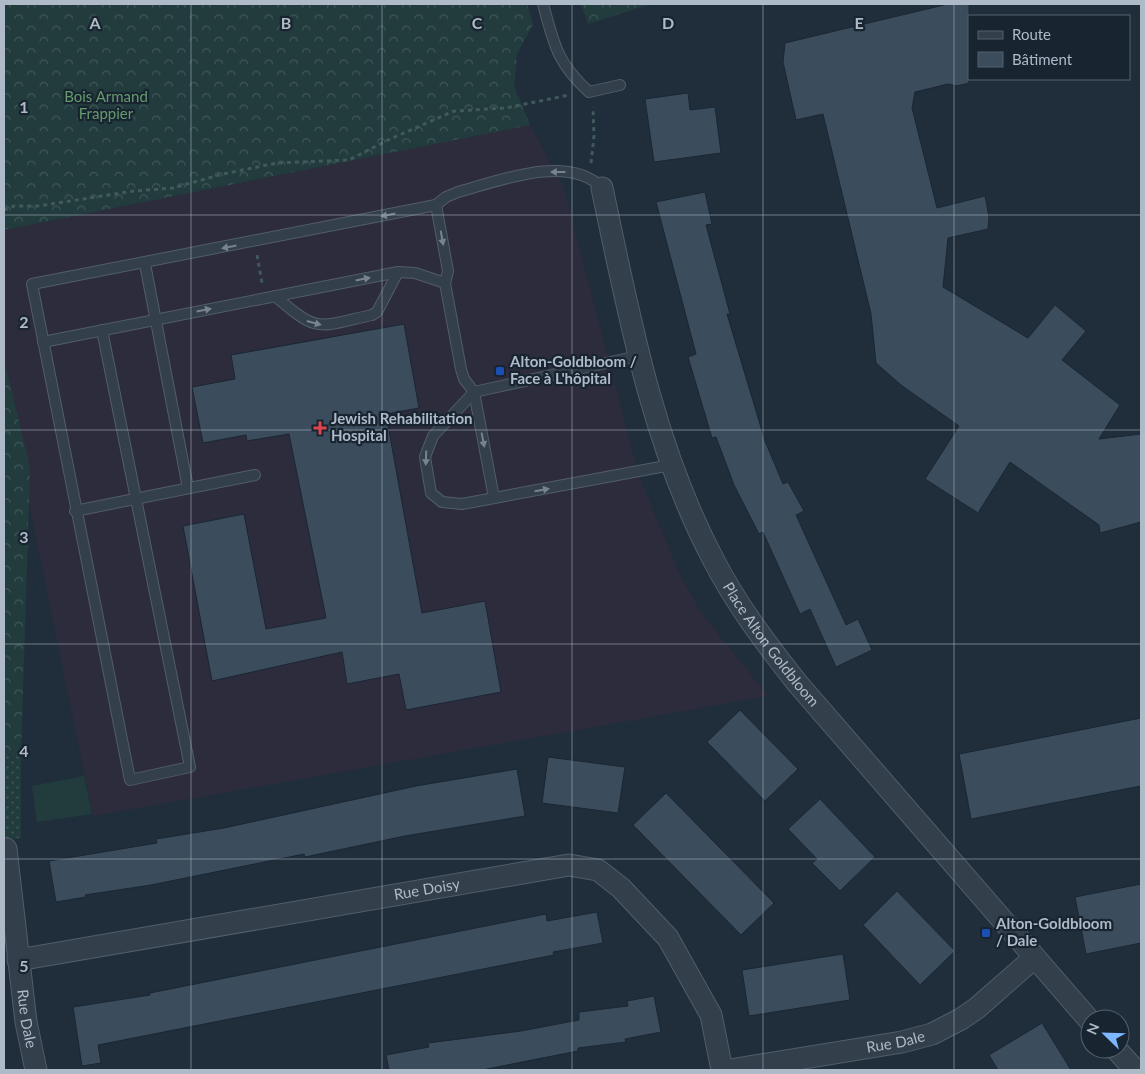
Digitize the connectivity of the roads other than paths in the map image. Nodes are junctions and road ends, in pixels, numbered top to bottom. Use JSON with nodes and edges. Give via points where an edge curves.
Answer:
{"nodes":[{"id":1,"x":542,"y":4,"type":"edge"},
{"id":2,"x":620,"y":84,"type":"dead end"},
{"id":3,"x":595,"y":182,"type":"joint"},
{"id":4,"x":436,"y":205,"type":"junction"},
{"id":5,"x":145,"y":264,"type":"junction"},
{"id":6,"x":398,"y":272,"type":"junction"},
{"id":7,"x":445,"y":283,"type":"junction"},
{"id":8,"x":270,"y":297,"type":"junction"},
{"id":9,"x":156,"y":319,"type":"junction"},
{"id":10,"x":102,"y":330,"type":"junction"},
{"id":11,"x":43,"y":342,"type":"junction"},
{"id":12,"x":638,"y":356,"type":"junction"},
{"id":13,"x":474,"y":392,"type":"junction"},
{"id":14,"x":671,"y":465,"type":"junction"},
{"id":15,"x":255,"y":475,"type":"dead end"},
{"id":16,"x":188,"y":488,"type":"junction"},
{"id":17,"x":135,"y":498,"type":"junction"},
{"id":18,"x":494,"y":498,"type":"junction"},
{"id":19,"x":75,"y":511,"type":"junction"},
{"id":20,"x":6,"y":849,"type":"dead end"},
{"id":21,"x":1034,"y":958,"type":"junction"},
{"id":22,"x":18,"y":960,"type":"junction"},
{"id":23,"x":1080,"y":1010,"type":"edge"},
{"id":24,"x":1125,"y":1059,"type":"edge"},
{"id":25,"x":36,"y":1070,"type":"edge"},
{"id":26,"x":722,"y":1070,"type":"edge"},
{"id":27,"x":730,"y":1070,"type":"edge"},
{"id":28,"x":1135,"y":1070,"type":"edge"}],
"edges":[{"from":1,"to":2,"type":"lane","via":[[561,61],[571,76],[588,92]]},
{"from":3,"to":4,"type":"lane","one_way":true,"via":[[563,171],[538,172],[458,192]]},
{"from":3,"to":12,"type":"street","name":"Place Alton Goldbloom"},
{"from":4,"to":5,"type":"lane","one_way":true},
{"from":4,"to":7,"type":"lane","one_way":true,"via":[[448,271]]},
{"from":5,"to":9,"type":"lane"},
{"from":5,"to":11,"type":"lane","via":[[32,284]]},
{"from":6,"to":7,"type":"lane","via":[[415,273]]},
{"from":8,"to":6,"type":"lane","one_way":true},
{"from":8,"to":6,"type":"lane","one_way":true,"via":[[311,324],[326,325],[377,312]]},
{"from":7,"to":13,"type":"lane","via":[[464,379]]},
{"from":9,"to":8,"type":"lane","one_way":true},
{"from":9,"to":10,"type":"lane"},
{"from":9,"to":16,"type":"lane"},
{"from":10,"to":11,"type":"lane"},
{"from":10,"to":17,"type":"lane"},
{"from":11,"to":19,"type":"lane"},
{"from":12,"to":13,"type":"lane"},
{"from":12,"to":14,"type":"street","name":"Place Alton Goldbloom"},
{"from":13,"to":18,"type":"lane","one_way":true},
{"from":13,"to":18,"type":"lane","one_way":true,"via":[[429,443],[425,458],[429,488],[436,498],[447,504]]},
{"from":18,"to":14,"type":"lane","one_way":true},
{"from":14,"to":21,"type":"street","name":"Place Alton Goldbloom","via":[[725,581],[787,670]]},
{"from":15,"to":16,"type":"lane"},
{"from":16,"to":17,"type":"lane"},
{"from":17,"to":19,"type":"lane"},
{"from":17,"to":19,"type":"lane","via":[[190,767],[130,780]]},
{"from":20,"to":22,"type":"street","name":"Rue Dale"},
{"from":21,"to":23,"type":"street","name":"Place Alton Goldbloom"},
{"from":21,"to":27,"type":"street","name":"Rue Dale","via":[[977,1008],[932,1034],[902,1042]]},
{"from":22,"to":25,"type":"street","name":"Rue Dale"},
{"from":22,"to":26,"type":"street","name":"Rue Doisy","via":[[569,865],[598,870],[621,888],[668,938],[711,1015]]},
{"from":24,"to":28,"type":"street"}]}
